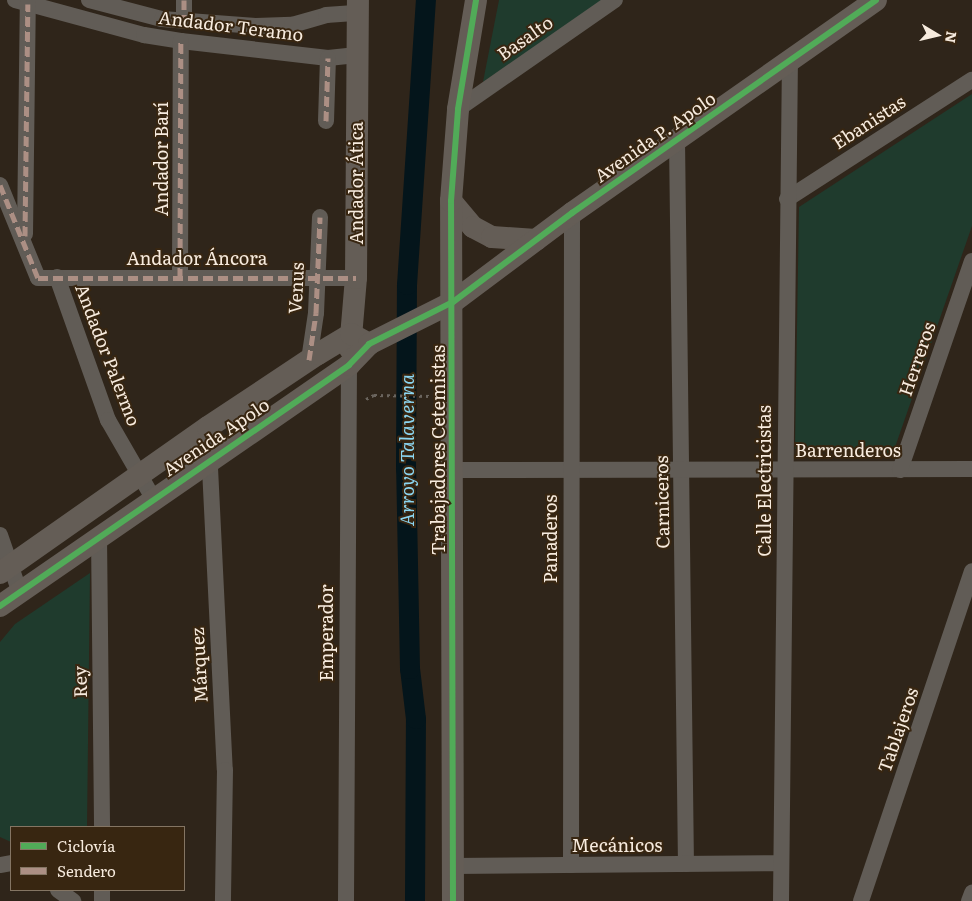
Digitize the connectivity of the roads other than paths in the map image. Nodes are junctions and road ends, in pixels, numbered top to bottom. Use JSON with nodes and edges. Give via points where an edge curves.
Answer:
{"nodes":[{"id":1,"x":89,"y":0,"type":"edge"},
{"id":2,"x":184,"y":0,"type":"edge"},
{"id":3,"x":476,"y":0,"type":"edge"},
{"id":4,"x":615,"y":0,"type":"edge"},
{"id":5,"x":876,"y":0,"type":"edge"},
{"id":6,"x":22,"y":2,"type":"edge"},
{"id":7,"x":358,"y":7,"type":"edge"},
{"id":8,"x":184,"y":20,"type":"junction"},
{"id":9,"x":181,"y":41,"type":"junction"},
{"id":10,"x":357,"y":55,"type":"junction"},
{"id":11,"x":328,"y":58,"type":"junction"},
{"id":12,"x":790,"y":62,"type":"junction"},
{"id":13,"x":972,"y":80,"type":"edge"},
{"id":14,"x":458,"y":109,"type":"junction"},
{"id":15,"x":326,"y":121,"type":"dead end"},
{"id":16,"x":677,"y":140,"type":"junction"},
{"id":17,"x":0,"y":185,"type":"edge"},
{"id":18,"x":787,"y":199,"type":"junction"},
{"id":19,"x":451,"y":200,"type":"junction"},
{"id":20,"x":572,"y":213,"type":"junction"},
{"id":21,"x":320,"y":218,"type":"dead end"},
{"id":22,"x":25,"y":239,"type":"junction"},
{"id":23,"x":536,"y":240,"type":"junction"},
{"id":24,"x":972,"y":261,"type":"edge"},
{"id":25,"x":57,"y":278,"type":"junction"},
{"id":26,"x":180,"y":278,"type":"junction"},
{"id":27,"x":317,"y":278,"type":"junction"},
{"id":28,"x":356,"y":278,"type":"junction"},
{"id":29,"x":454,"y":302,"type":"junction"},
{"id":30,"x":366,"y":339,"type":"junction"},
{"id":31,"x":309,"y":360,"type":"junction"},
{"id":32,"x":350,"y":365,"type":"junction"},
{"id":33,"x":208,"y":427,"type":"junction"},
{"id":34,"x":209,"y":460,"type":"junction"},
{"id":35,"x":681,"y":469,"type":"junction"},
{"id":36,"x":972,"y":469,"type":"edge"},
{"id":37,"x":454,"y":470,"type":"junction"},
{"id":38,"x":570,"y":470,"type":"junction"},
{"id":39,"x":784,"y":470,"type":"junction"},
{"id":40,"x":900,"y":470,"type":"junction"},
{"id":41,"x":138,"y":476,"type":"junction"},
{"id":42,"x":153,"y":498,"type":"junction"},
{"id":43,"x":0,"y":535,"type":"edge"},
{"id":44,"x":99,"y":536,"type":"junction"},
{"id":45,"x":5,"y":570,"type":"edge"},
{"id":46,"x":971,"y":574,"type":"edge"},
{"id":47,"x":20,"y":592,"type":"junction"},
{"id":48,"x":0,"y":606,"type":"edge"},
{"id":49,"x":102,"y":826,"type":"edge"},
{"id":50,"x":686,"y":864,"type":"junction"},
{"id":51,"x":781,"y":864,"type":"junction"},
{"id":52,"x":571,"y":865,"type":"junction"},
{"id":53,"x":453,"y":866,"type":"junction"},
{"id":54,"x":59,"y":891,"type":"edge"},
{"id":55,"x":972,"y":893,"type":"edge"},
{"id":56,"x":74,"y":901,"type":"edge"},
{"id":57,"x":224,"y":901,"type":"edge"},
{"id":58,"x":346,"y":901,"type":"edge"},
{"id":59,"x":453,"y":901,"type":"edge"},
{"id":60,"x":781,"y":901,"type":"edge"},
{"id":61,"x":861,"y":901,"type":"edge"},
{"id":62,"x":969,"y":901,"type":"edge"}],
"edges":[{"from":1,"to":8,"type":"street","via":[[147,16]]},
{"from":2,"to":8,"type":"street"},
{"from":3,"to":14,"type":"street","name":"Trabajadores Cetemistas"},
{"from":4,"to":14,"type":"street","name":"Basalto"},
{"from":5,"to":12,"type":"street","name":"Avenida P. Apolo"},
{"from":6,"to":9,"type":"street","name":"Andador Teramo"},
{"from":6,"to":22,"type":"street"},
{"from":7,"to":8,"type":"street","via":[[311,22],[272,26]]},
{"from":7,"to":10,"type":"street","name":"Andador Ática"},
{"from":9,"to":11,"type":"street","name":"Andador Teramo"},
{"from":9,"to":26,"type":"street","name":"Andador Barí"},
{"from":10,"to":11,"type":"street","name":"Andador Teramo"},
{"from":10,"to":28,"type":"street","name":"Andador Ática"},
{"from":11,"to":15,"type":"street"},
{"from":12,"to":16,"type":"street","name":"Avenida P. Apolo"},
{"from":12,"to":18,"type":"street","name":"Calle Electricistas"},
{"from":13,"to":18,"type":"street","name":"Ebanistas"},
{"from":14,"to":19,"type":"street","name":"Trabajadores Cetemistas"},
{"from":16,"to":20,"type":"street","name":"Avenida P. Apolo"},
{"from":16,"to":35,"type":"street","name":"Carniceros"},
{"from":17,"to":22,"type":"street"},
{"from":18,"to":39,"type":"street","name":"Calle Electricistas"},
{"from":19,"to":23,"type":"street","via":[[473,227],[492,237]]},
{"from":19,"to":29,"type":"street","name":"Trabajadores Cetemistas"},
{"from":20,"to":23,"type":"street","name":"Avenida P. Apolo"},
{"from":20,"to":38,"type":"street","name":"Panaderos"},
{"from":21,"to":27,"type":"street","name":"Venus"},
{"from":22,"to":25,"type":"street","name":"Andador Áncora","via":[[38,278]]},
{"from":23,"to":29,"type":"street","name":"Avenida P. Apolo"},
{"from":24,"to":40,"type":"street","name":"Herreros"},
{"from":25,"to":26,"type":"street","name":"Andador Áncora"},
{"from":25,"to":41,"type":"street","name":"Andador Palermo","via":[[108,420]]},
{"from":26,"to":27,"type":"street","name":"Andador Áncora"},
{"from":27,"to":28,"type":"street","name":"Andador Áncora"},
{"from":27,"to":31,"type":"street","name":"Venus"},
{"from":28,"to":30,"type":"street","name":"Andador Ática"},
{"from":29,"to":30,"type":"street","name":"Avenida Apolo"},
{"from":29,"to":37,"type":"street","name":"Trabajadores Cetemistas"},
{"from":30,"to":31,"type":"street","name":"Avenida Apolo"},
{"from":30,"to":32,"type":"street","name":"Andador Ática"},
{"from":31,"to":33,"type":"street","name":"Avenida Apolo"},
{"from":32,"to":34,"type":"street","name":"Avenida Apolo"},
{"from":32,"to":58,"type":"street","name":"Emperador"},
{"from":33,"to":34,"type":"street","name":"Márquez"},
{"from":33,"to":41,"type":"street","name":"Avenida Apolo"},
{"from":34,"to":42,"type":"street","name":"Avenida Apolo"},
{"from":34,"to":57,"type":"street","name":"Márquez","via":[[225,770]]},
{"from":35,"to":38,"type":"street","name":"Barrenderos"},
{"from":35,"to":39,"type":"street","name":"Barrenderos"},
{"from":35,"to":50,"type":"street","name":"Carniceros"},
{"from":36,"to":40,"type":"street","name":"Barrenderos"},
{"from":37,"to":38,"type":"street","name":"Barrenderos"},
{"from":37,"to":53,"type":"street","name":"Trabajadores Cetemistas"},
{"from":38,"to":52,"type":"street","name":"Panaderos"},
{"from":39,"to":40,"type":"street","name":"Barrenderos"},
{"from":39,"to":51,"type":"street","name":"Calle Electricistas"},
{"from":41,"to":42,"type":"street","name":"Andador Palermo"},
{"from":41,"to":45,"type":"street","name":"Avenida Apolo"},
{"from":42,"to":44,"type":"street","name":"Avenida Apolo"},
{"from":43,"to":45,"type":"street"},
{"from":44,"to":47,"type":"street","name":"Avenida Apolo"},
{"from":44,"to":49,"type":"street","name":"Rey"},
{"from":45,"to":47,"type":"street"},
{"from":46,"to":61,"type":"street","name":"Tablajeros"},
{"from":47,"to":48,"type":"street","name":"Avenida Apolo"},
{"from":50,"to":51,"type":"street","name":"Mecánicos"},
{"from":50,"to":52,"type":"street","name":"Mecánicos"},
{"from":51,"to":60,"type":"street","name":"Calle Electricistas"},
{"from":52,"to":53,"type":"street","name":"Mecánicos"},
{"from":53,"to":59,"type":"street","name":"Trabajadores Cetemistas"},
{"from":54,"to":56,"type":"street"},
{"from":55,"to":62,"type":"street"}]}
